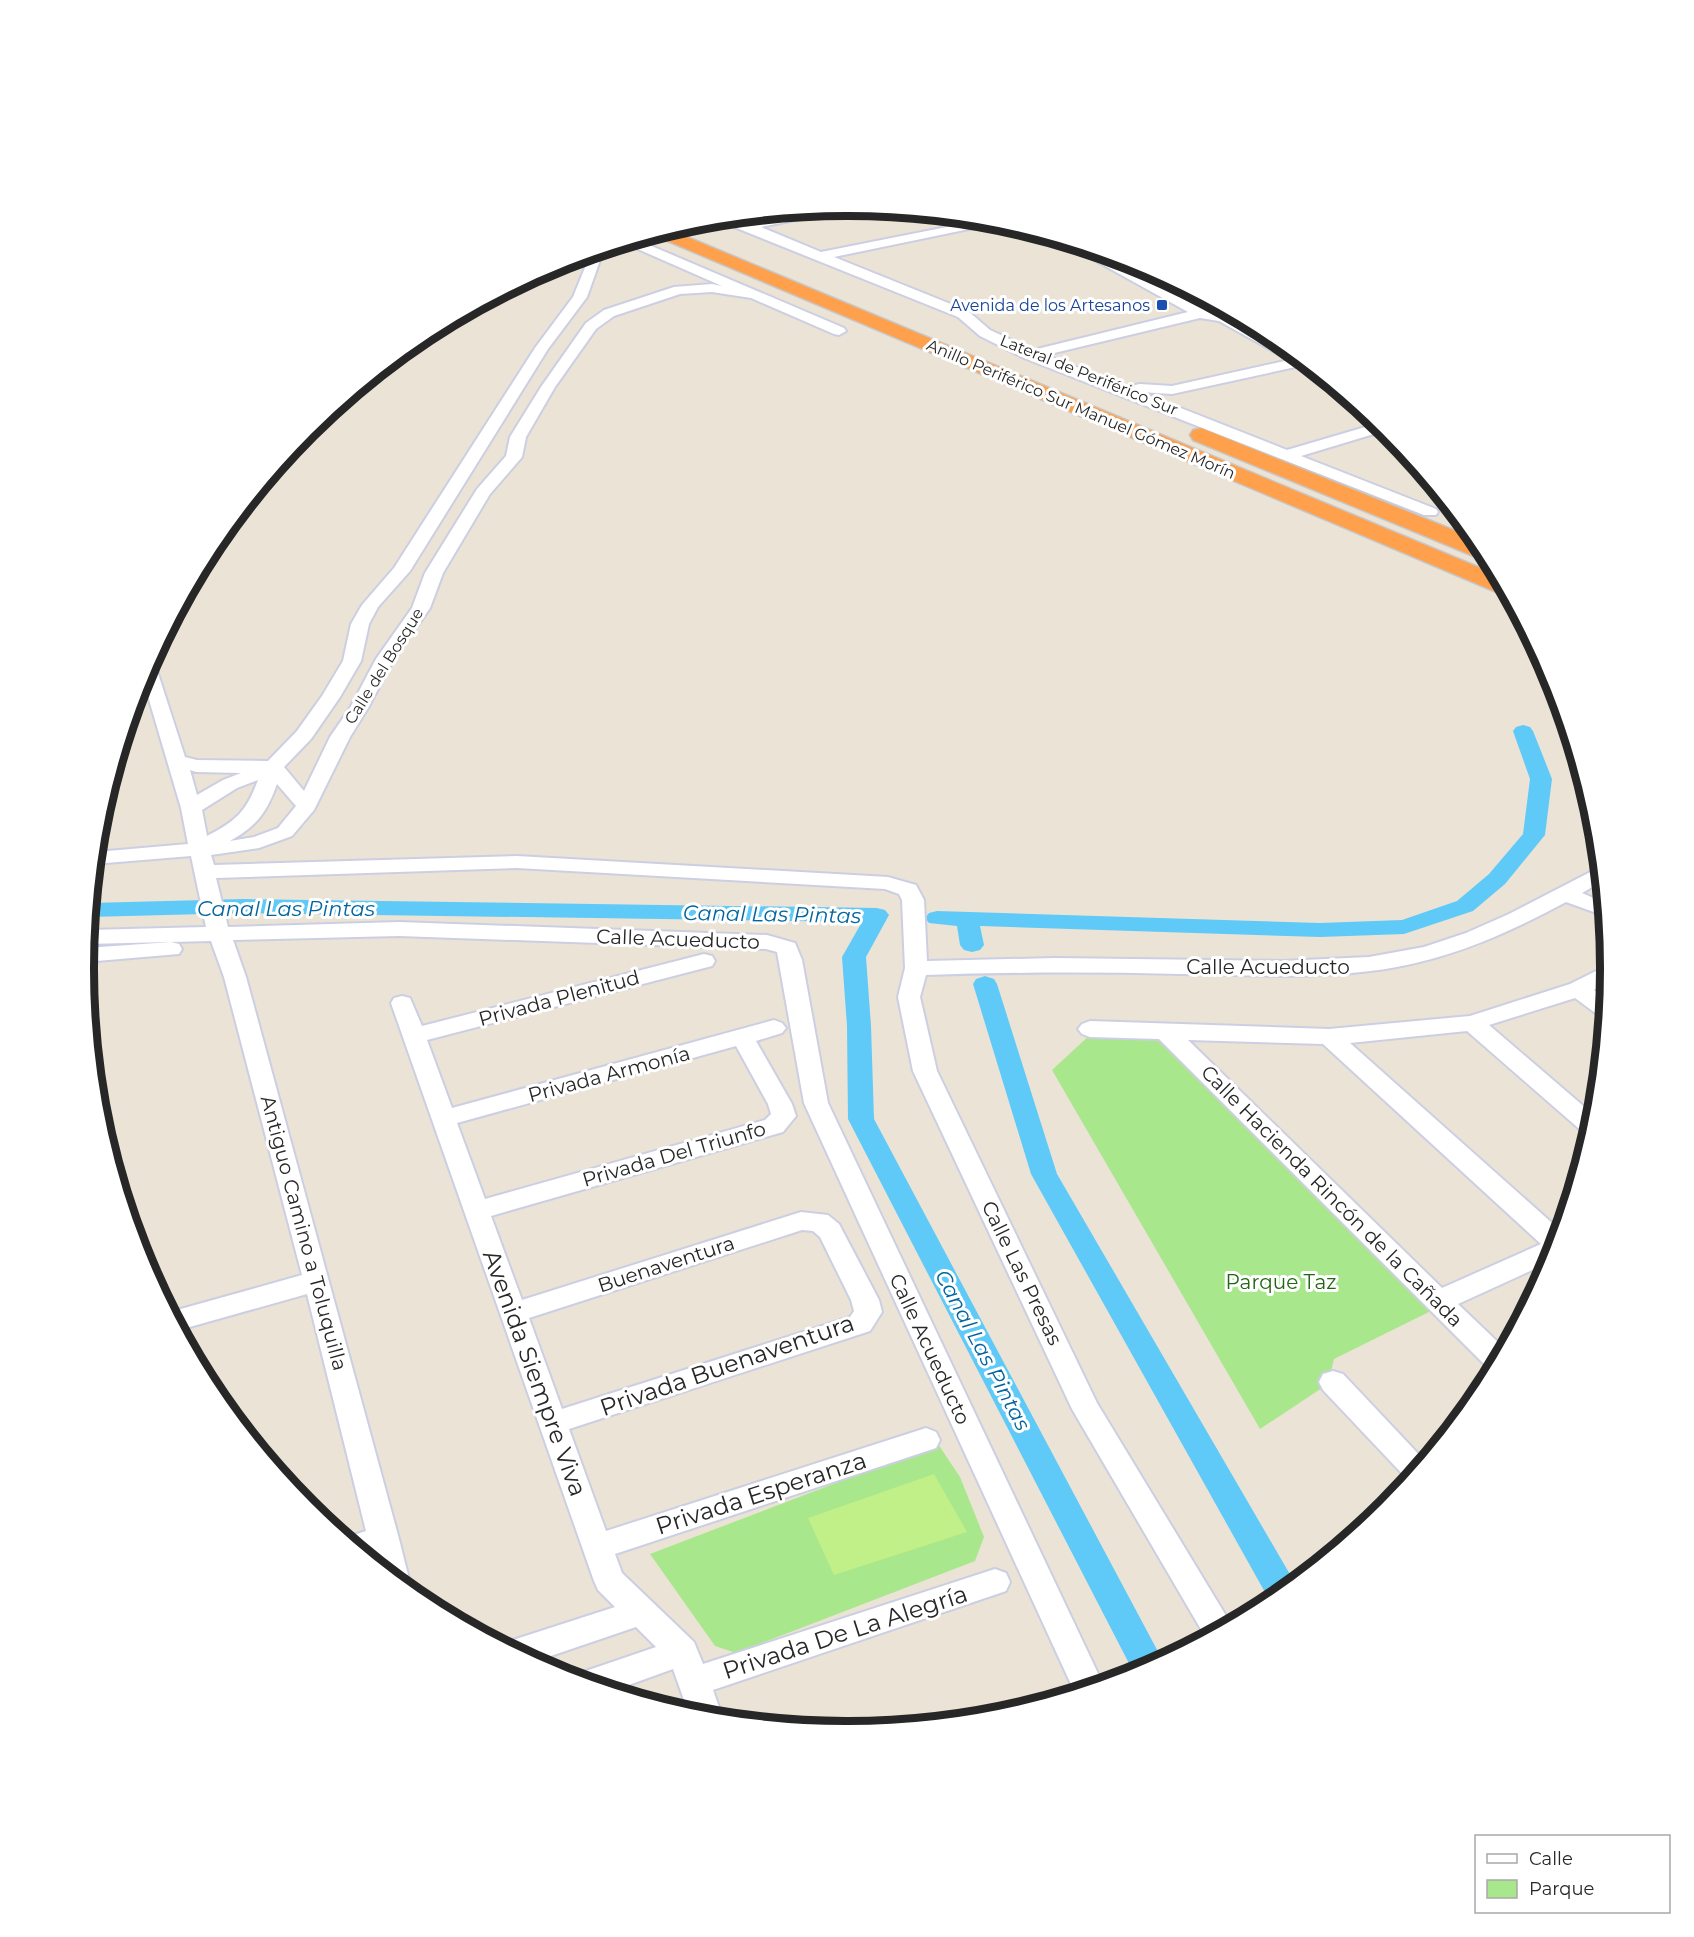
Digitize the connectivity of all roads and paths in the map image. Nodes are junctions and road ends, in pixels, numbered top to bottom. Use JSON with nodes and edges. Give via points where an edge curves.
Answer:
{"nodes":[{"id":1,"x":785,"y":219,"type":"edge"},
{"id":2,"x":739,"y":224,"type":"edge"},
{"id":3,"x":747,"y":226,"type":"junction"},
{"id":4,"x":971,"y":226,"type":"edge"},
{"id":5,"x":701,"y":230,"type":"edge"},
{"id":6,"x":671,"y":237,"type":"edge"},
{"id":7,"x":640,"y":246,"type":"edge"},
{"id":8,"x":818,"y":255,"type":"junction"},
{"id":9,"x":594,"y":260,"type":"edge"},
{"id":10,"x":1102,"y":261,"type":"edge"},
{"id":11,"x":1112,"y":266,"type":"joint"},
{"id":12,"x":751,"y":294,"type":"junction"},
{"id":13,"x":591,"y":300,"type":"junction"},
{"id":14,"x":621,"y":309,"type":"junction"},
{"id":15,"x":1215,"y":313,"type":"edge"},
{"id":16,"x":1201,"y":314,"type":"junction"},
{"id":17,"x":839,"y":331,"type":"joint"},
{"id":18,"x":1029,"y":355,"type":"junction"},
{"id":19,"x":1294,"y":364,"type":"edge"},
{"id":20,"x":1077,"y":407,"type":"junction"},
{"id":21,"x":1372,"y":429,"type":"edge"},
{"id":22,"x":1289,"y":454,"type":"junction"},
{"id":23,"x":1268,"y":461,"type":"junction"},
{"id":24,"x":1408,"y":519,"type":"junction"},
{"id":25,"x":1470,"y":545,"type":"edge"},
{"id":26,"x":1493,"y":582,"type":"edge"},
{"id":27,"x":152,"y":680,"type":"edge"},
{"id":28,"x":175,"y":760,"type":"junction"},
{"id":29,"x":273,"y":767,"type":"junction"},
{"id":30,"x":307,"y":806,"type":"junction"},
{"id":31,"x":191,"y":808,"type":"junction"},
{"id":32,"x":200,"y":848,"type":"junction"},
{"id":33,"x":103,"y":857,"type":"edge"},
{"id":34,"x":1594,"y":877,"type":"edge"},
{"id":35,"x":205,"y":881,"type":"junction"},
{"id":36,"x":1565,"y":894,"type":"junction"},
{"id":37,"x":1597,"y":907,"type":"edge"},
{"id":38,"x":220,"y":932,"type":"junction"},
{"id":39,"x":95,"y":937,"type":"edge"},
{"id":40,"x":95,"y":953,"type":"edge"},
{"id":41,"x":704,"y":961,"type":"dead end"},
{"id":42,"x":916,"y":968,"type":"junction"},
{"id":43,"x":1599,"y":999,"type":"edge"},
{"id":44,"x":402,"y":1004,"type":"dead end"},
{"id":45,"x":1472,"y":1023,"type":"junction"},
{"id":46,"x":774,"y":1028,"type":"dead end"},
{"id":47,"x":1090,"y":1029,"type":"dead end"},
{"id":48,"x":1166,"y":1032,"type":"junction"},
{"id":49,"x":414,"y":1036,"type":"junction"},
{"id":50,"x":1329,"y":1037,"type":"junction"},
{"id":51,"x":743,"y":1038,"type":"junction"},
{"id":52,"x":444,"y":1119,"type":"junction"},
{"id":53,"x":1584,"y":1119,"type":"edge"},
{"id":54,"x":477,"y":1211,"type":"junction"},
{"id":55,"x":819,"y":1222,"type":"joint"},
{"id":56,"x":1550,"y":1236,"type":"edge"},
{"id":57,"x":1543,"y":1254,"type":"edge"},
{"id":58,"x":317,"y":1281,"type":"junction"},
{"id":59,"x":1439,"y":1301,"type":"junction"},
{"id":60,"x":513,"y":1313,"type":"junction"},
{"id":61,"x":181,"y":1319,"type":"edge"},
{"id":62,"x":1493,"y":1355,"type":"edge"},
{"id":63,"x":1333,"y":1382,"type":"dead end"},
{"id":64,"x":552,"y":1423,"type":"junction"},
{"id":65,"x":926,"y":1440,"type":"dead end"},
{"id":66,"x":1411,"y":1467,"type":"edge"},
{"id":67,"x":384,"y":1539,"type":"junction"},
{"id":68,"x":364,"y":1545,"type":"edge"},
{"id":69,"x":597,"y":1547,"type":"junction"},
{"id":70,"x":391,"y":1566,"type":"edge"},
{"id":71,"x":995,"y":1582,"type":"dead end"},
{"id":72,"x":641,"y":1612,"type":"junction"},
{"id":73,"x":1215,"y":1624,"type":"edge"},
{"id":74,"x":527,"y":1649,"type":"edge"},
{"id":75,"x":683,"y":1652,"type":"junction"},
{"id":76,"x":601,"y":1680,"type":"edge"},
{"id":77,"x":694,"y":1682,"type":"junction"},
{"id":78,"x":1086,"y":1682,"type":"edge"},
{"id":79,"x":703,"y":1708,"type":"edge"}],
"edges":[{"from":1,"to":3,"type":"street"},
{"from":2,"to":3,"type":"street","name":"Lateral de Periférico Sur"},
{"from":3,"to":8,"type":"street","name":"Lateral de Periférico Sur"},
{"from":4,"to":8,"type":"street"},
{"from":5,"to":18,"type":"highway","name":"Anillo Periférico Sur Manuel Gómez Morín"},
{"from":6,"to":20,"type":"highway","name":"Anillo Periférico Sur Manuel Gómez Morín"},
{"from":7,"to":12,"type":"street"},
{"from":8,"to":18,"type":"street","name":"Lateral de Periférico Sur","via":[[963,314],[985,333]]},
{"from":9,"to":13,"type":"street","name":"Calle del Bosque","via":[[590,267]]},
{"from":10,"to":11,"type":"street"},
{"from":11,"to":16,"type":"street"},
{"from":12,"to":14,"type":"street","name":"Calle del Bosque","via":[[719,289],[679,290]]},
{"from":12,"to":17,"type":"street"},
{"from":13,"to":14,"type":"street"},
{"from":13,"to":29,"type":"street","name":"Calle del Bosque","via":[[542,348],[401,571],[371,605],[360,624],[352,661],[331,697],[304,735]]},
{"from":14,"to":30,"type":"street","name":"Calle del Bosque","via":[[591,326],[548,387],[518,437],[514,457],[483,492],[434,573],[422,608],[385,659],[340,737]]},
{"from":15,"to":16,"type":"street"},
{"from":16,"to":18,"type":"street"},
{"from":17,"to":20,"type":"highway"},
{"from":18,"to":19,"type":"street","via":[[1156,390]]},
{"from":18,"to":22,"type":"street","name":"Lateral de Periférico Sur"},
{"from":18,"to":23,"type":"highway","name":"Anillo Periférico Sur Manuel Gómez Morín"},
{"from":20,"to":26,"type":"highway","name":"Anillo Periférico Sur Manuel Gómez Morín"},
{"from":21,"to":22,"type":"street"},
{"from":22,"to":23,"type":"street"},
{"from":22,"to":24,"type":"street","name":"Lateral de Periférico Sur","via":[[1437,509]]},
{"from":23,"to":24,"type":"highway","name":"Anillo Periférico Sur Manuel Gómez Morín"},
{"from":24,"to":25,"type":"highway","name":"Anillo Periférico Sur Manuel Gómez Morín"},
{"from":27,"to":28,"type":"street","name":"Antiguo Camino a Toluquilla"},
{"from":28,"to":29,"type":"street","via":[[196,766]]},
{"from":28,"to":31,"type":"street","name":"Antiguo Camino a Toluquilla"},
{"from":29,"to":30,"type":"street"},
{"from":29,"to":31,"type":"street","name":"Calle del Bosque","via":[[230,784]]},
{"from":29,"to":32,"type":"street","via":[[258,808],[234,830]]},
{"from":30,"to":32,"type":"street","name":"Calle del Bosque","via":[[285,832],[259,842]]},
{"from":31,"to":32,"type":"street","name":"Antiguo Camino a Toluquilla"},
{"from":32,"to":33,"type":"street","name":"Calle del Bosque"},
{"from":32,"to":35,"type":"street","name":"Antiguo Camino a Toluquilla"},
{"from":34,"to":36,"type":"street","name":"Calle Acueducto"},
{"from":35,"to":38,"type":"street","name":"Antiguo Camino a Toluquilla"},
{"from":35,"to":42,"type":"street","name":"Calle Las Presas","via":[[517,862],[888,883],[908,890],[913,900]]},
{"from":36,"to":37,"type":"street"},
{"from":36,"to":42,"type":"street","name":"Calle Acueducto","via":[[1502,928],[1430,953],[1365,966],[1300,970],[1015,964]]},
{"from":38,"to":39,"type":"street","name":"Calle Acueducto"},
{"from":38,"to":40,"type":"street"},
{"from":38,"to":58,"type":"street","name":"Antiguo Camino a Toluquilla"},
{"from":38,"to":78,"type":"street","name":"Calle Acueducto","via":[[399,929],[767,942],[787,948],[816,1103]]},
{"from":41,"to":49,"type":"street","name":"Privada Plenitud"},
{"from":42,"to":73,"type":"street","name":"Calle Las Presas","via":[[909,996],[925,1071],[1086,1408]]},
{"from":43,"to":45,"type":"street","via":[[1588,983]]},
{"from":44,"to":49,"type":"street","name":"Avenida Siempre Viva"},
{"from":45,"to":50,"type":"street"},
{"from":45,"to":53,"type":"street"},
{"from":46,"to":51,"type":"street","name":"Privada Armonía"},
{"from":47,"to":48,"type":"street"},
{"from":48,"to":50,"type":"street"},
{"from":48,"to":59,"type":"street","name":"Calle Hacienda Rincón de la Cañada"},
{"from":49,"to":52,"type":"street","name":"Avenida Siempre Viva"},
{"from":50,"to":56,"type":"street"},
{"from":51,"to":52,"type":"street","name":"Privada Armonía"},
{"from":51,"to":54,"type":"street","name":"Privada Del Triunfo","via":[[780,1104],[784,1116],[774,1126]]},
{"from":52,"to":54,"type":"street","name":"Avenida Siempre Viva"},
{"from":54,"to":60,"type":"street","name":"Avenida Siempre Viva"},
{"from":55,"to":60,"type":"street","name":"Buenaventura","via":[[801,1221]]},
{"from":55,"to":64,"type":"street","name":"Privada Buenaventura","via":[[830,1231],[865,1300],[868,1312],[860,1324]]},
{"from":57,"to":59,"type":"street"},
{"from":58,"to":61,"type":"street"},
{"from":58,"to":67,"type":"street","name":"Antiguo Camino a Toluquilla"},
{"from":59,"to":62,"type":"street","name":"Calle Hacienda Rincón de la Cañada"},
{"from":60,"to":64,"type":"street","name":"Avenida Siempre Viva"},
{"from":63,"to":66,"type":"street"},
{"from":64,"to":69,"type":"street","name":"Avenida Siempre Viva"},
{"from":65,"to":69,"type":"street","name":"Privada Esperanza"},
{"from":67,"to":68,"type":"street"},
{"from":67,"to":70,"type":"street","name":"Antiguo Camino a Toluquilla"},
{"from":69,"to":72,"type":"street","name":"Avenida Siempre Viva","via":[[609,1581]]},
{"from":71,"to":77,"type":"street","name":"Privada De La Alegría"},
{"from":72,"to":74,"type":"street"},
{"from":72,"to":75,"type":"street","name":"Avenida Siempre Viva"},
{"from":75,"to":76,"type":"street"},
{"from":75,"to":77,"type":"street","name":"Avenida Siempre Viva"},
{"from":77,"to":79,"type":"street","name":"Avenida Siempre Viva"}]}
